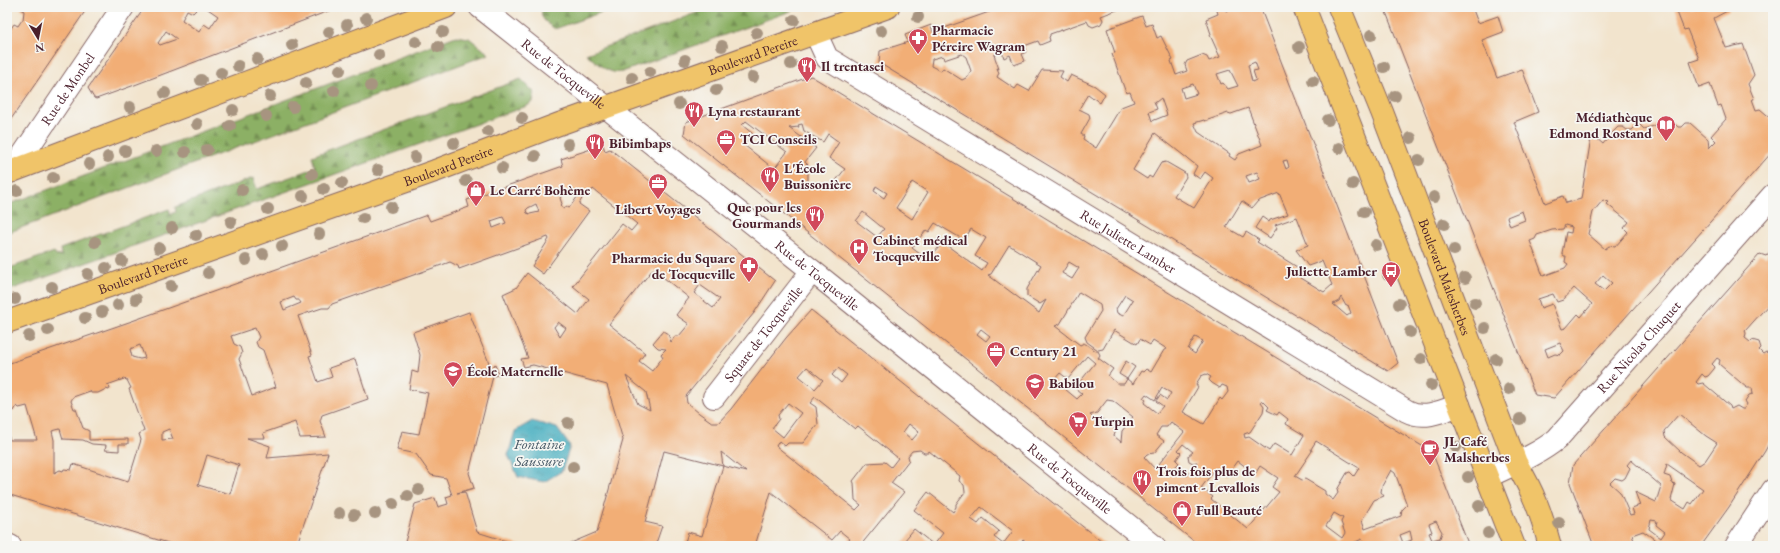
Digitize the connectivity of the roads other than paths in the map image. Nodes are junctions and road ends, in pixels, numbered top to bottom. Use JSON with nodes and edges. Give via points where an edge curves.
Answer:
{"nodes":[{"id":1,"x":123,"y":7,"type":"edge"},
{"id":2,"x":446,"y":7,"type":"edge"},
{"id":3,"x":480,"y":7,"type":"edge"},
{"id":4,"x":888,"y":7,"type":"edge"},
{"id":5,"x":1304,"y":7,"type":"edge"},
{"id":6,"x":1339,"y":7,"type":"edge"},
{"id":7,"x":816,"y":34,"type":"junction"},
{"id":8,"x":607,"y":108,"type":"junction"},
{"id":9,"x":10,"y":172,"type":"edge"},
{"id":10,"x":1773,"y":195,"type":"edge"},
{"id":11,"x":812,"y":271,"type":"junction"},
{"id":12,"x":7,"y":322,"type":"edge"},
{"id":13,"x":714,"y":397,"type":"dead end"},
{"id":14,"x":1459,"y":405,"type":"junction"},
{"id":15,"x":1516,"y":463,"type":"junction"},
{"id":16,"x":1486,"y":476,"type":"junction"},
{"id":17,"x":1773,"y":490,"type":"edge"},
{"id":18,"x":7,"y":545,"type":"edge"},
{"id":19,"x":10,"y":546,"type":"edge"},
{"id":20,"x":1154,"y":546,"type":"edge"},
{"id":21,"x":1514,"y":546,"type":"edge"},
{"id":22,"x":1550,"y":546,"type":"edge"},
{"id":23,"x":1736,"y":546,"type":"edge"}],
"edges":[{"from":1,"to":9,"type":"street","name":"Rue de Monbel"},
{"from":2,"to":9,"type":"main road"},
{"from":3,"to":8,"type":"street","name":"Rue de Tocqueville"},
{"from":4,"to":7,"type":"main road","name":"Boulevard Pereire"},
{"from":5,"to":14,"type":"main road"},
{"from":6,"to":15,"type":"main road","name":"Boulevard Malesherbes","via":[[1382,112]]},
{"from":7,"to":8,"type":"main road","name":"Boulevard Pereire"},
{"from":7,"to":14,"type":"street","name":"Rue Juliette Lamber","via":[[827,58],[1408,411],[1420,415],[1433,414]]},
{"from":8,"to":11,"type":"street","name":"Rue de Tocqueville"},
{"from":8,"to":12,"type":"main road","name":"Boulevard Pereire"},
{"from":10,"to":15,"type":"street","name":"Rue Nicolas Chuquet","via":[[1568,427],[1543,450]]},
{"from":11,"to":13,"type":"street","name":"Square de Tocqueville"},
{"from":11,"to":20,"type":"street","name":"Rue de Tocqueville"},
{"from":14,"to":16,"type":"main road"},
{"from":15,"to":16,"type":"street","name":"Rue Nicolas Chuquet"},
{"from":15,"to":22,"type":"main road","name":"Boulevard Malesherbes","via":[[1531,489]]},
{"from":16,"to":21,"type":"main road"},
{"from":17,"to":23,"type":"street"},
{"from":18,"to":19,"type":"street"}]}
